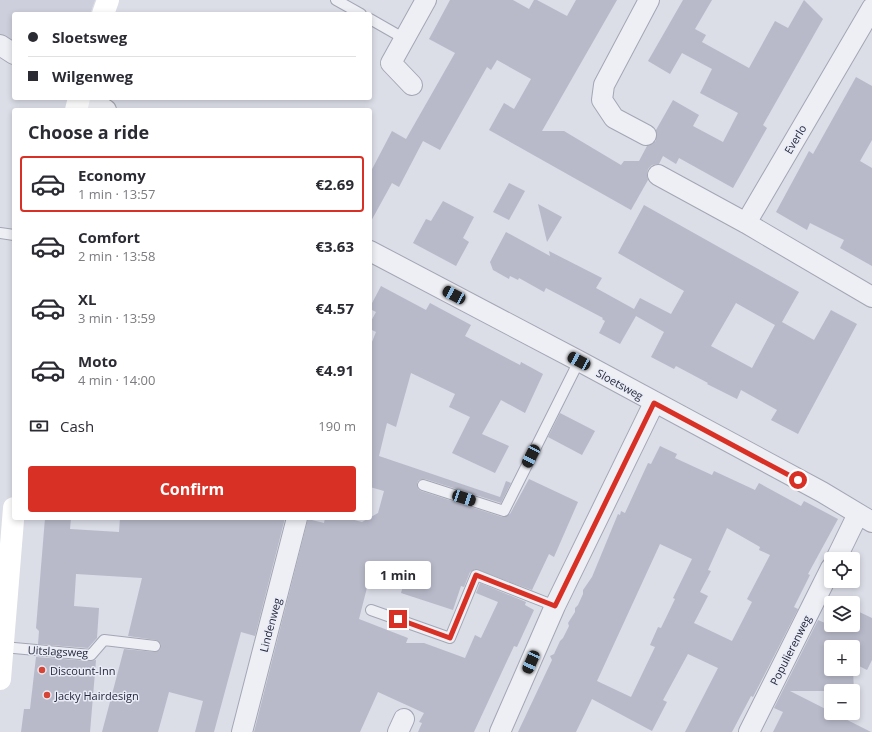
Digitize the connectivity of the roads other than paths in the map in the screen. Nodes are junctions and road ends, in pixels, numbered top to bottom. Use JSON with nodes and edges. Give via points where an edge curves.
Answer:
{"nodes":[{"id":1,"x":108,"y":0,"type":"edge"},
{"id":2,"x":336,"y":0,"type":"edge"},
{"id":3,"x":426,"y":0,"type":"edge"},
{"id":4,"x":649,"y":0,"type":"edge"},
{"id":5,"x":872,"y":8,"type":"edge"},
{"id":6,"x":104,"y":12,"type":"edge"},
{"id":7,"x":357,"y":12,"type":"edge"},
{"id":8,"x":372,"y":20,"type":"edge"},
{"id":9,"x":405,"y":39,"type":"junction"},
{"id":10,"x":0,"y":45,"type":"edge"},
{"id":11,"x":12,"y":53,"type":"edge"},
{"id":12,"x":412,"y":86,"type":"dead end"},
{"id":13,"x":89,"y":100,"type":"edge"},
{"id":14,"x":103,"y":108,"type":"edge"},
{"id":15,"x":646,"y":135,"type":"dead end"},
{"id":16,"x":658,"y":175,"type":"dead end"},
{"id":17,"x":746,"y":223,"type":"junction"},
{"id":18,"x":0,"y":233,"type":"edge"},
{"id":19,"x":12,"y":235,"type":"edge"},
{"id":20,"x":372,"y":252,"type":"edge"},
{"id":21,"x":872,"y":297,"type":"edge"},
{"id":22,"x":579,"y":361,"type":"junction"},
{"id":23,"x":654,"y":403,"type":"junction"},
{"id":24,"x":423,"y":485,"type":"dead end"},
{"id":25,"x":865,"y":518,"type":"edge"},
{"id":26,"x":13,"y":520,"type":"edge"},
{"id":27,"x":296,"y":520,"type":"edge"},
{"id":28,"x":841,"y":552,"type":"edge"},
{"id":29,"x":824,"y":582,"type":"edge"},
{"id":30,"x":555,"y":606,"type":"junction"},
{"id":31,"x":371,"y":610,"type":"dead end"},
{"id":32,"x":155,"y":646,"type":"dead end"},
{"id":33,"x":3,"y":647,"type":"junction"},
{"id":34,"x":0,"y":679,"type":"edge"},
{"id":35,"x":242,"y":732,"type":"edge"},
{"id":36,"x":500,"y":732,"type":"edge"},
{"id":37,"x":749,"y":732,"type":"edge"}],
"edges":[{"from":1,"to":6,"type":"street"},
{"from":2,"to":7,"type":"lane"},
{"from":3,"to":9,"type":"street"},
{"from":4,"to":15,"type":"street","via":[[604,85],[602,100],[614,118]]},
{"from":5,"to":17,"type":"street","name":"Everlo"},
{"from":8,"to":9,"type":"lane"},
{"from":9,"to":12,"type":"street","via":[[391,63]]},
{"from":10,"to":11,"type":"street"},
{"from":13,"to":14,"type":"street"},
{"from":16,"to":17,"type":"street"},
{"from":17,"to":21,"type":"street"},
{"from":18,"to":19,"type":"lane"},
{"from":20,"to":22,"type":"street","name":"Sloetsweg"},
{"from":22,"to":23,"type":"street","name":"Sloetsweg"},
{"from":22,"to":24,"type":"lane","via":[[504,511]]},
{"from":23,"to":25,"type":"street","name":"Sloetsweg","via":[[822,492]]},
{"from":23,"to":30,"type":"street"},
{"from":25,"to":28,"type":"street"},
{"from":26,"to":33,"type":"street"},
{"from":27,"to":35,"type":"street","name":"Lindenweg"},
{"from":29,"to":37,"type":"street","name":"Populierenweg"},
{"from":30,"to":31,"type":"lane","via":[[476,575],[450,638]]},
{"from":30,"to":36,"type":"street"},
{"from":32,"to":33,"type":"lane","name":"Uitslagsweg","via":[[104,640],[91,655]]},
{"from":33,"to":34,"type":"street"}]}
